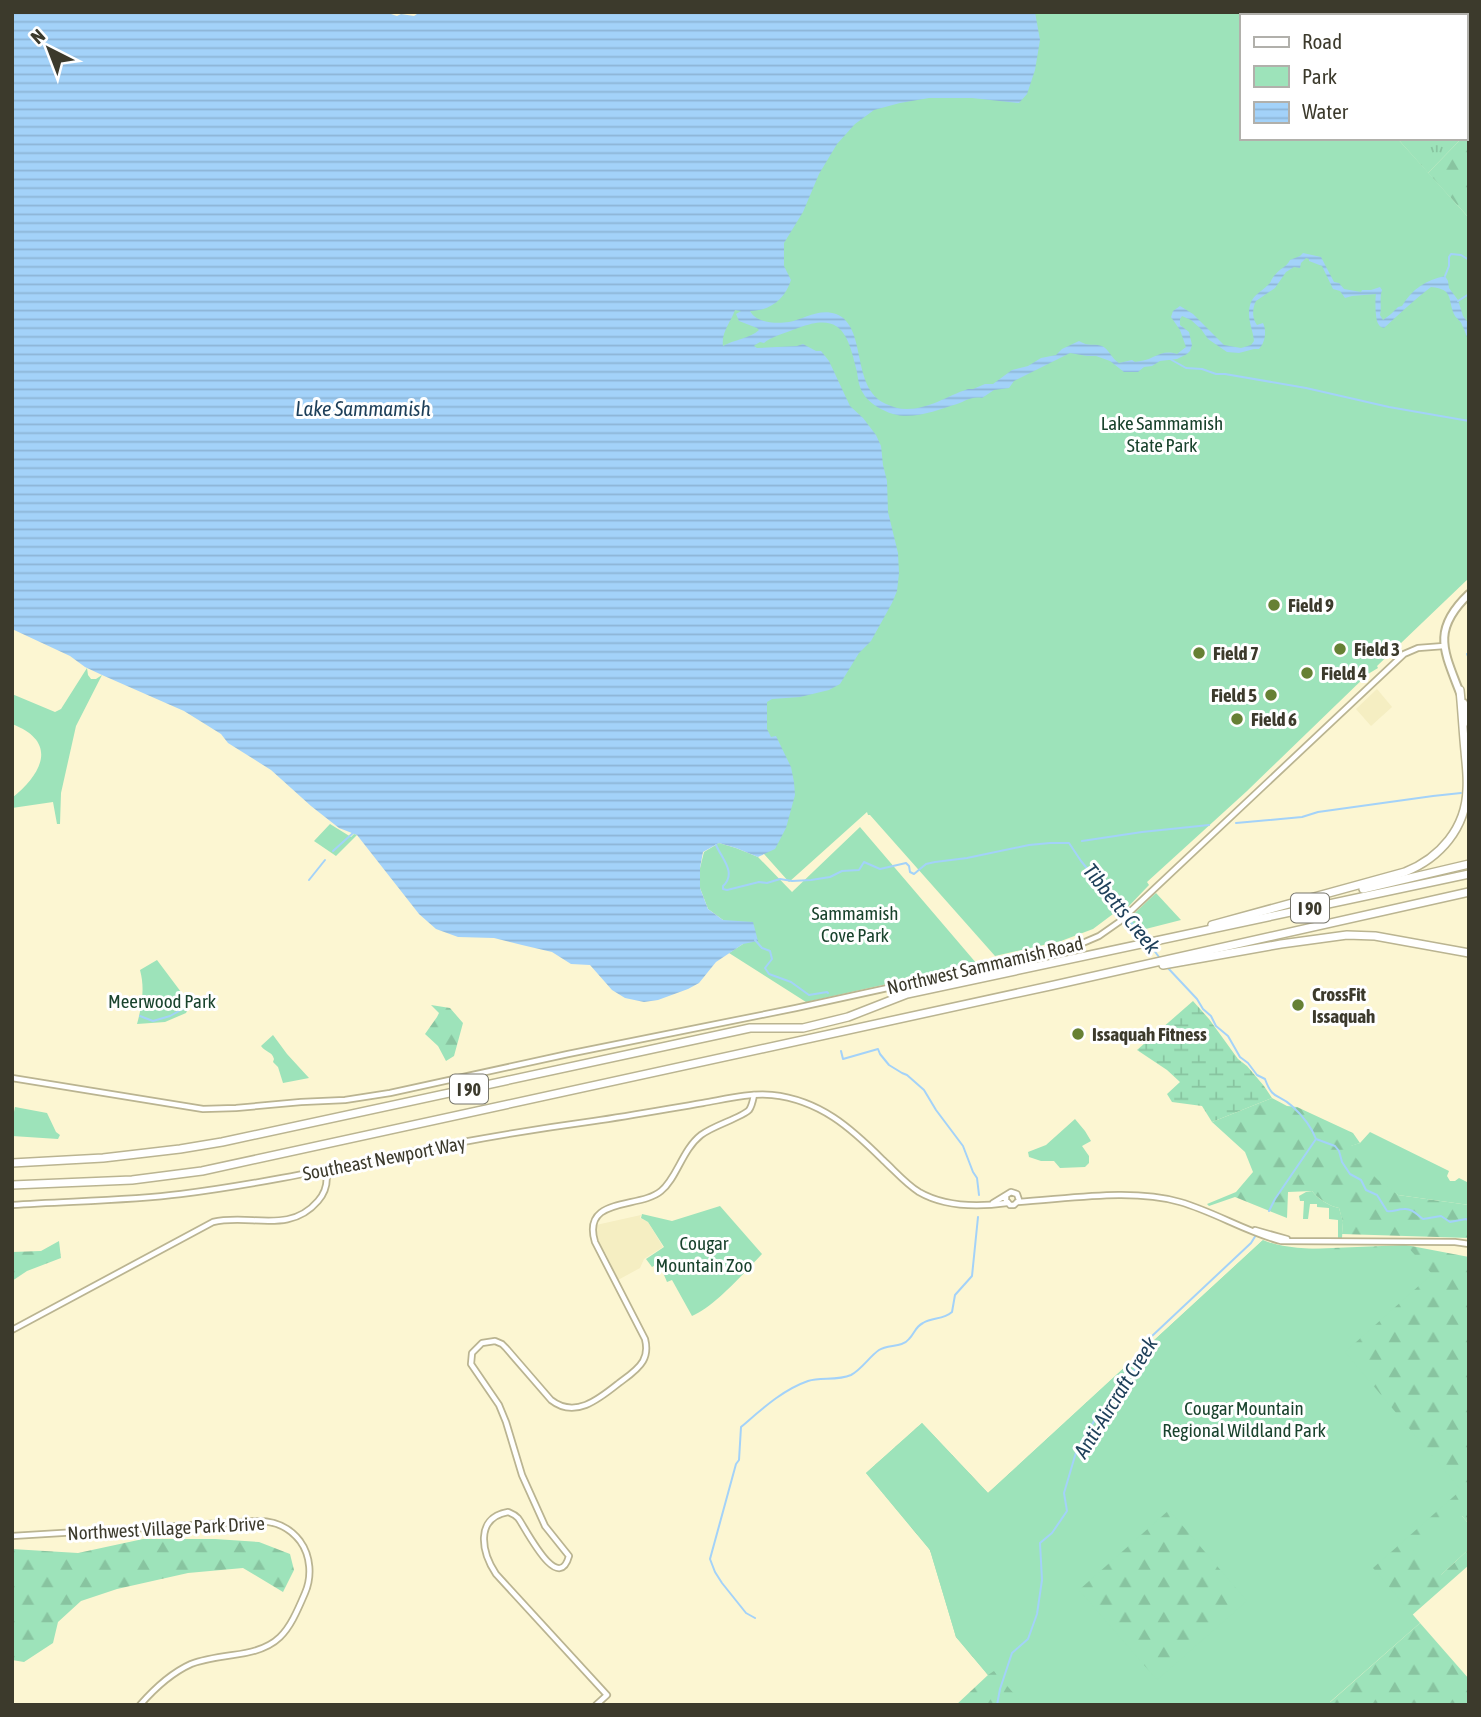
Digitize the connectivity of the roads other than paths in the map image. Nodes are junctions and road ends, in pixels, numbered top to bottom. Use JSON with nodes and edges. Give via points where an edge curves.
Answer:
{"nodes":[{"id":1,"x":1469,"y":594,"type":"edge"},
{"id":2,"x":1444,"y":646,"type":"junction"},
{"id":3,"x":1460,"y":690,"type":"junction"},
{"id":4,"x":1469,"y":724,"type":"edge"},
{"id":5,"x":1469,"y":865,"type":"edge"},
{"id":6,"x":1469,"y":874,"type":"edge"},
{"id":7,"x":1469,"y":892,"type":"edge"},
{"id":8,"x":1273,"y":909,"type":"junction"},
{"id":9,"x":1146,"y":943,"type":"junction"},
{"id":10,"x":1469,"y":953,"type":"edge"},
{"id":11,"x":1162,"y":962,"type":"junction"},
{"id":12,"x":12,"y":1077,"type":"edge"},
{"id":13,"x":754,"y":1095,"type":"junction"},
{"id":14,"x":12,"y":1163,"type":"edge"},
{"id":15,"x":326,"y":1170,"type":"junction"},
{"id":16,"x":12,"y":1185,"type":"edge"},
{"id":17,"x":1018,"y":1195,"type":"junction"},
{"id":18,"x":1006,"y":1199,"type":"junction"},
{"id":19,"x":1037,"y":1200,"type":"junction"},
{"id":20,"x":1018,"y":1202,"type":"junction"},
{"id":21,"x":12,"y":1205,"type":"edge"},
{"id":22,"x":1469,"y":1244,"type":"edge"},
{"id":23,"x":12,"y":1330,"type":"edge"},
{"id":24,"x":12,"y":1536,"type":"edge"},
{"id":25,"x":141,"y":1705,"type":"edge"},
{"id":26,"x":596,"y":1705,"type":"edge"}],
"edges":[{"from":1,"to":2,"type":"main road","via":[[1448,620]]},
{"from":2,"to":3,"type":"main road"},
{"from":2,"to":12,"type":"street","name":"Northwest Sammamish Road","via":[[1404,654],[1123,918],[1091,940],[1059,951],[356,1099],[220,1109]]},
{"from":3,"to":4,"type":"main road"},
{"from":3,"to":8,"type":"highway","via":[[1467,791],[1460,823],[1448,841],[1414,868]]},
{"from":5,"to":8,"type":"highway"},
{"from":6,"to":9,"type":"highway","number":"I 90"},
{"from":7,"to":11,"type":"highway","number":"I 90"},
{"from":8,"to":9,"type":"highway"},
{"from":9,"to":14,"type":"highway","number":"I 90","via":[[907,994],[848,1017],[803,1028],[750,1028],[222,1142],[114,1157]]},
{"from":10,"to":11,"type":"highway","via":[[1347,935]]},
{"from":11,"to":16,"type":"highway","number":"I 90","via":[[202,1171],[132,1180]]},
{"from":13,"to":15,"type":"street","name":"Southeast Newport Way","via":[[465,1142]]},
{"from":13,"to":18,"type":"street","name":"Southeast Newport Way","via":[[799,1100],[831,1115],[926,1195],[955,1204]]},
{"from":13,"to":26,"type":"street","via":[[747,1111],[696,1140],[662,1191],[621,1204],[594,1221],[593,1236],[645,1339],[646,1355],[638,1368],[602,1396],[568,1408],[554,1402],[502,1344],[491,1341],[472,1353],[471,1364],[499,1405],[545,1527],[569,1556],[564,1565],[547,1561],[508,1512],[493,1518],[487,1527],[485,1554],[491,1567],[607,1695]]},
{"from":15,"to":21,"type":"street","name":"Southeast Newport Way","via":[[170,1195]]},
{"from":15,"to":23,"type":"street","via":[[324,1193],[304,1214],[285,1221],[213,1222]]},
{"from":17,"to":18,"type":"street","via":[[1011,1192]]},
{"from":17,"to":19,"type":"street"},
{"from":17,"to":20,"type":"street"},
{"from":18,"to":20,"type":"street","via":[[1012,1205]]},
{"from":19,"to":20,"type":"street"},
{"from":19,"to":22,"type":"street","via":[[1154,1196],[1291,1240]]},
{"from":24,"to":25,"type":"street","name":"Northwest Village Park Drive","via":[[258,1521],[284,1527],[299,1540],[307,1554],[309,1578],[282,1636],[258,1651],[189,1665]]}]}
